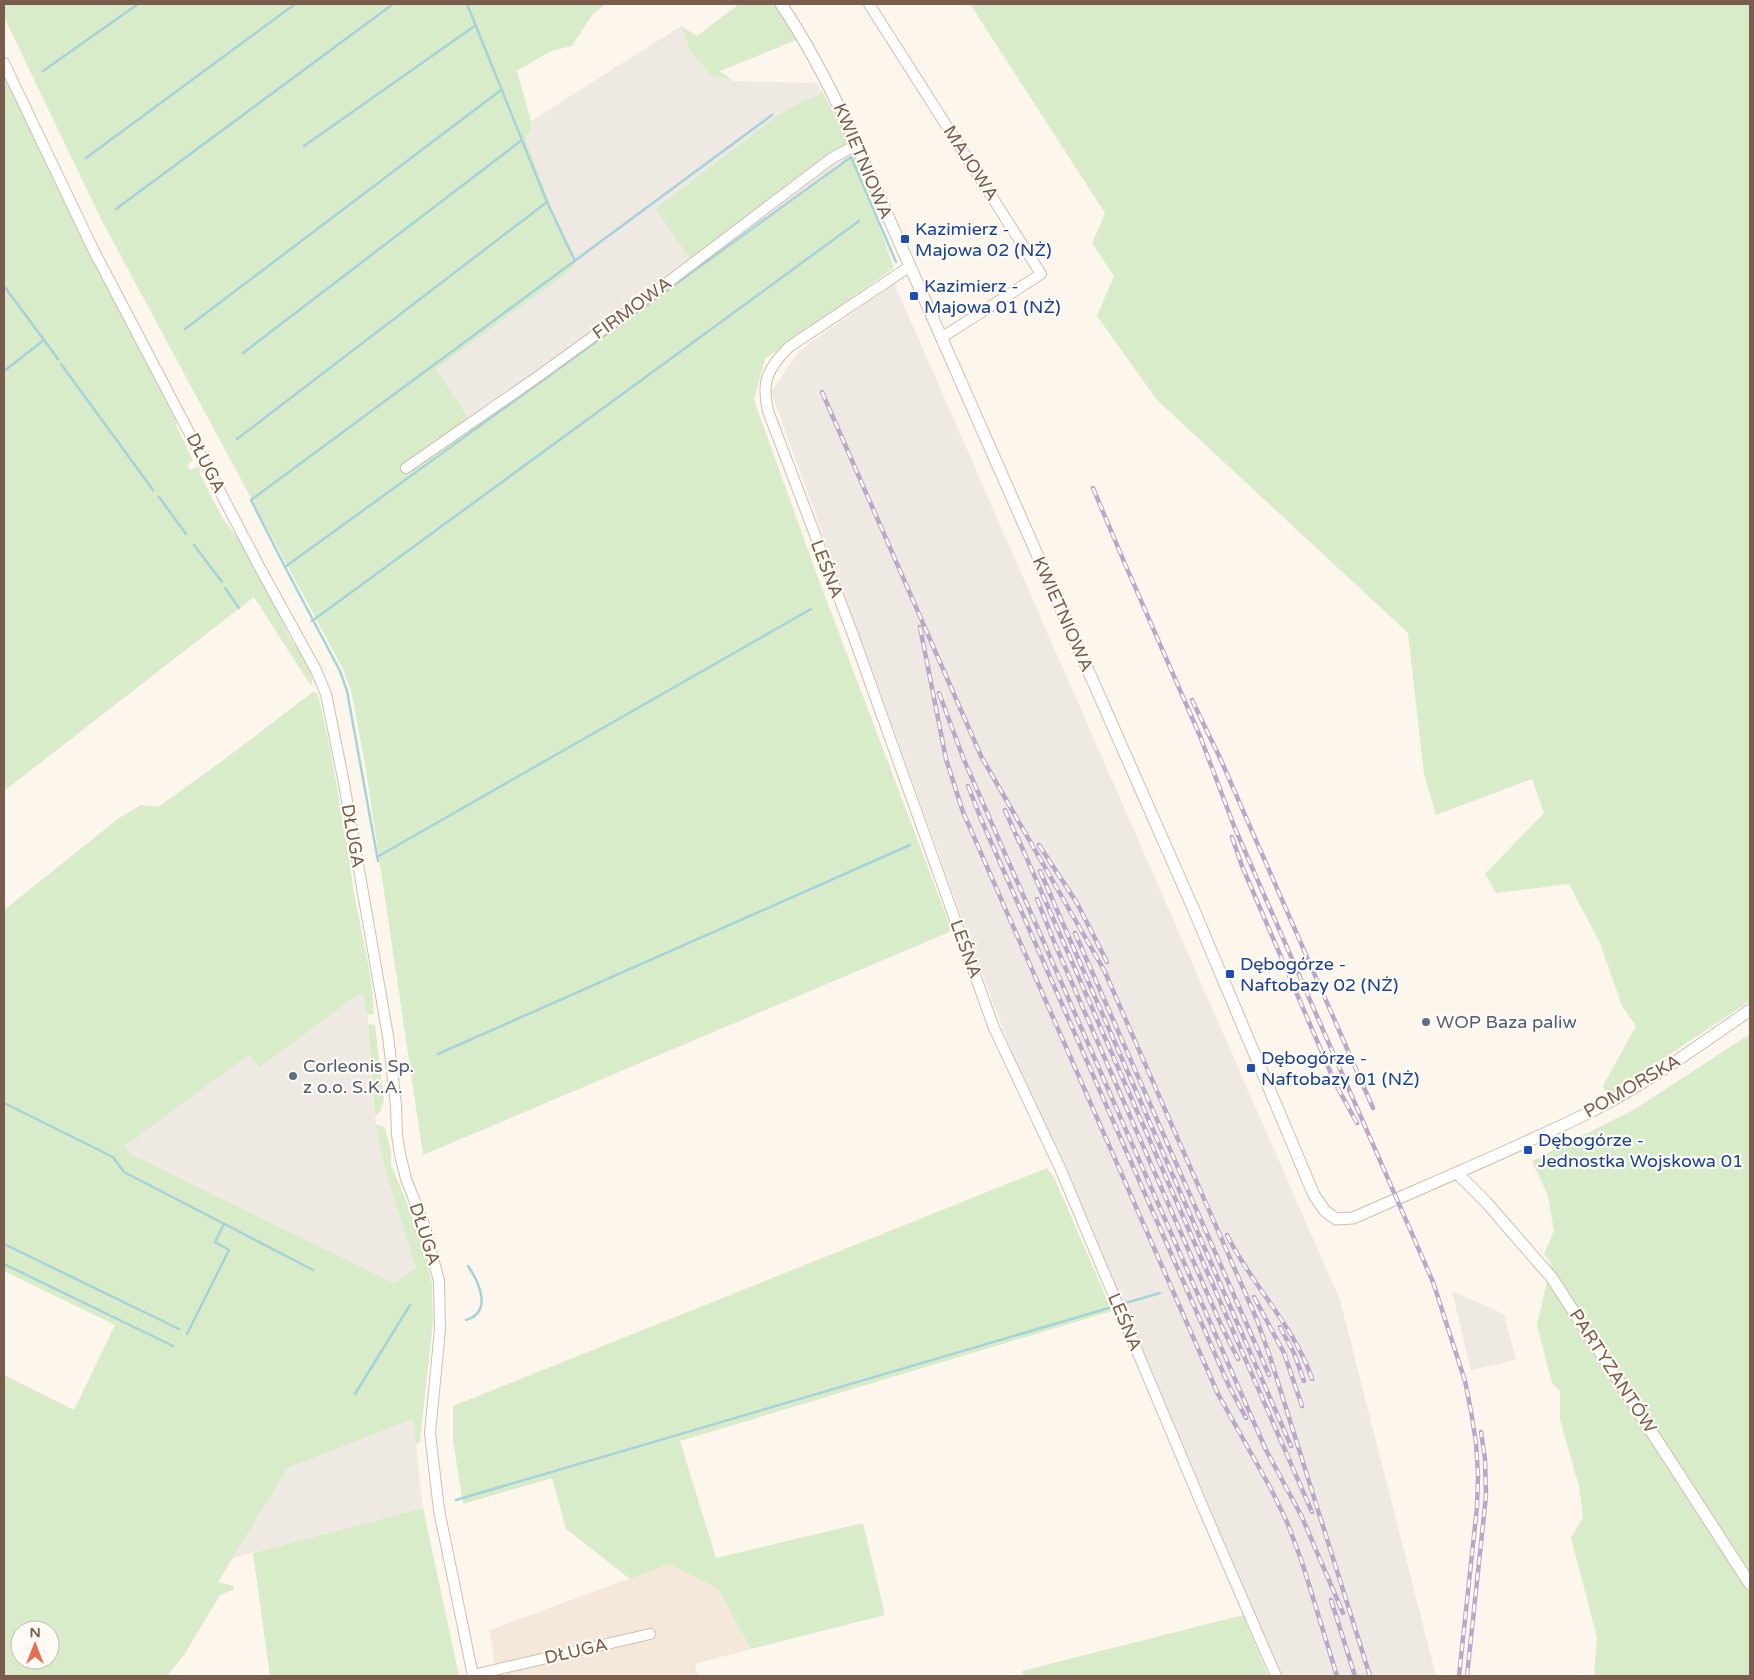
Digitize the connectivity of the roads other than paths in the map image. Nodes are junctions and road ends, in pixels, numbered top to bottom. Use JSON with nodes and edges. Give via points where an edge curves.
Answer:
{"nodes":[{"id":1,"x":781,"y":4,"type":"edge"},
{"id":2,"x":869,"y":4,"type":"edge"},
{"id":3,"x":4,"y":63,"type":"edge"},
{"id":4,"x":856,"y":145,"type":"junction"},
{"id":5,"x":909,"y":267,"type":"junction"},
{"id":6,"x":941,"y":338,"type":"junction"},
{"id":7,"x":406,"y":468,"type":"dead end"},
{"id":8,"x":1750,"y":1010,"type":"edge"},
{"id":9,"x":1457,"y":1173,"type":"junction"},
{"id":10,"x":1342,"y":1219,"type":"joint"},
{"id":11,"x":1750,"y":1584,"type":"edge"},
{"id":12,"x":650,"y":1634,"type":"dead end"},
{"id":13,"x":473,"y":1676,"type":"edge"},
{"id":14,"x":1276,"y":1676,"type":"edge"}],
"edges":[{"from":1,"to":4,"type":"street","name":"KWIETNIOWA","via":[[828,81]]},
{"from":2,"to":6,"type":"street","name":"MAJOWA","via":[[1042,274]]},
{"from":3,"to":13,"type":"street","name":"DŁUGA","via":[[93,248],[326,694],[388,1036],[400,1154],[439,1281],[440,1329],[430,1433],[439,1510]]},
{"from":4,"to":5,"type":"street","name":"KWIETNIOWA"},
{"from":4,"to":7,"type":"street","name":"FIRMOWA","via":[[832,158],[663,286]]},
{"from":5,"to":6,"type":"street","name":"KWIETNIOWA"},
{"from":5,"to":14,"type":"street","name":"LEŚNA","via":[[789,347],[768,373],[764,398],[994,1028],[1060,1168]]},
{"from":6,"to":10,"type":"street","name":"KWIETNIOWA","via":[[1185,890],[1314,1196],[1330,1216]]},
{"from":8,"to":9,"type":"street","name":"POMORSKA","via":[[1678,1060],[1585,1114]]},
{"from":9,"to":10,"type":"street","name":"POMORSKA","via":[[1353,1218]]},
{"from":9,"to":11,"type":"street","name":"PARTYZANTÓW","via":[[1552,1278]]},
{"from":12,"to":13,"type":"street","name":"DŁUGA"}]}
